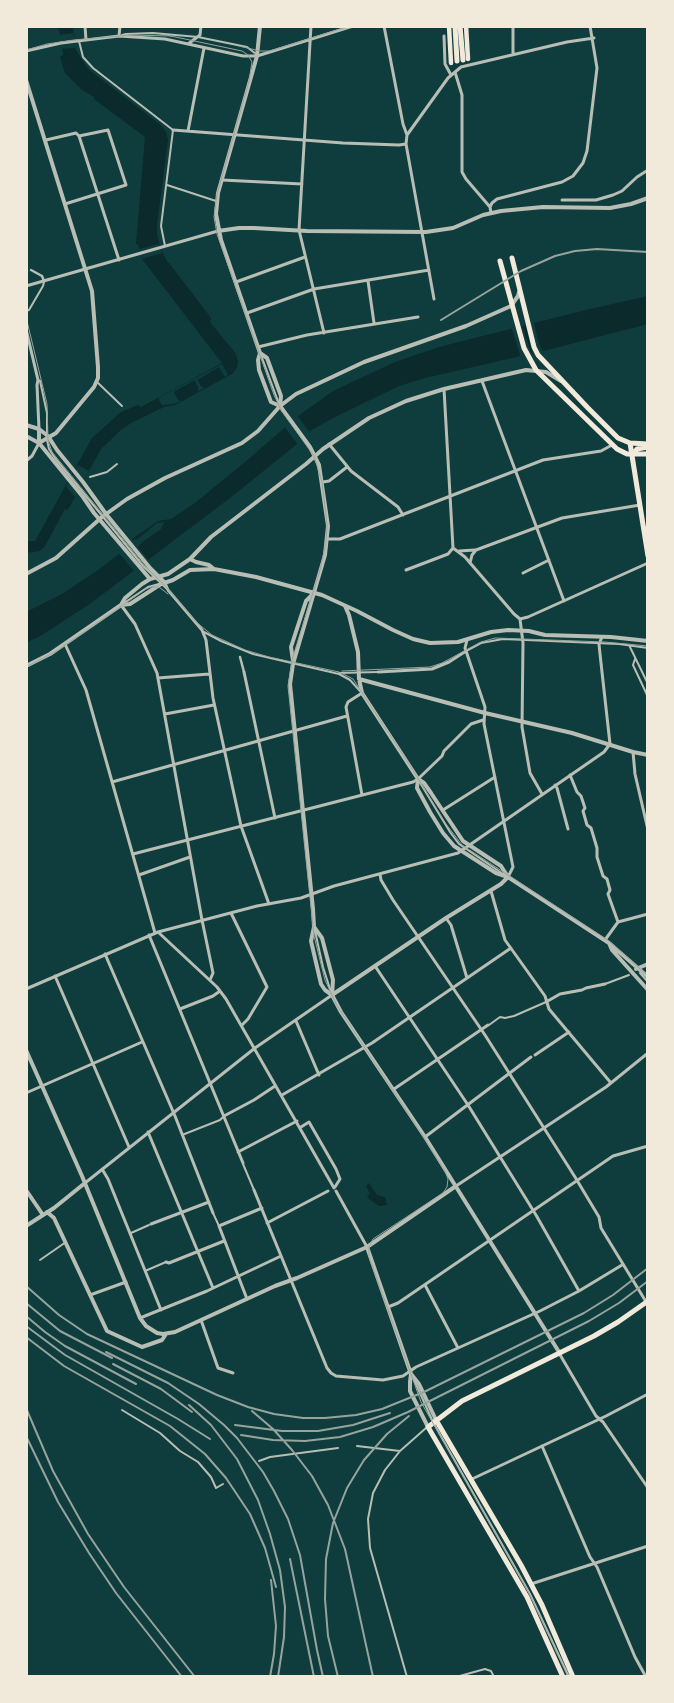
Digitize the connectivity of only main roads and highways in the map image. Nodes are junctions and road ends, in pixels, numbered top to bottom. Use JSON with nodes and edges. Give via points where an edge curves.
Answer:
{"nodes":[{"id":1,"x":449,"y":26,"type":"edge"},
{"id":2,"x":455,"y":26,"type":"edge"},
{"id":3,"x":460,"y":26,"type":"edge"},
{"id":4,"x":466,"y":26,"type":"edge"},
{"id":5,"x":466,"y":59,"type":"joint"},
{"id":6,"x":454,"y":62,"type":"joint"},
{"id":7,"x":512,"y":258,"type":"dead end"},
{"id":8,"x":500,"y":261,"type":"dead end"},
{"id":9,"x":630,"y":443,"type":"junction"},
{"id":10,"x":648,"y":446,"type":"edge"},
{"id":11,"x":633,"y":454,"type":"junction"},
{"id":12,"x":648,"y":454,"type":"edge"},
{"id":13,"x":648,"y":556,"type":"edge"},
{"id":14,"x":647,"y":1303,"type":"edge"},
{"id":15,"x":435,"y":1421,"type":"junction"},
{"id":16,"x":528,"y":1589,"type":"junction"},
{"id":17,"x":563,"y":1677,"type":"edge"},
{"id":18,"x":571,"y":1677,"type":"edge"}],
"edges":[{"from":1,"to":6,"type":"main road"},
{"from":2,"to":6,"type":"main road"},
{"from":3,"to":5,"type":"main road"},
{"from":4,"to":5,"type":"main road"},
{"from":7,"to":9,"type":"main road","via":[[538,355],[611,432]]},
{"from":8,"to":11,"type":"main road","via":[[527,356],[536,370],[612,445]]},
{"from":9,"to":10,"type":"main road"},
{"from":9,"to":11,"type":"main road"},
{"from":10,"to":11,"type":"main road","via":[[637,449]]},
{"from":11,"to":12,"type":"main road"},
{"from":11,"to":13,"type":"main road"},
{"from":14,"to":15,"type":"main road","via":[[611,1326],[462,1401]]},
{"from":15,"to":16,"type":"main road","via":[[472,1479]]},
{"from":15,"to":16,"type":"main road","via":[[428,1427]]},
{"from":16,"to":17,"type":"main road"},
{"from":16,"to":18,"type":"main road","via":[[542,1605]]}]}
